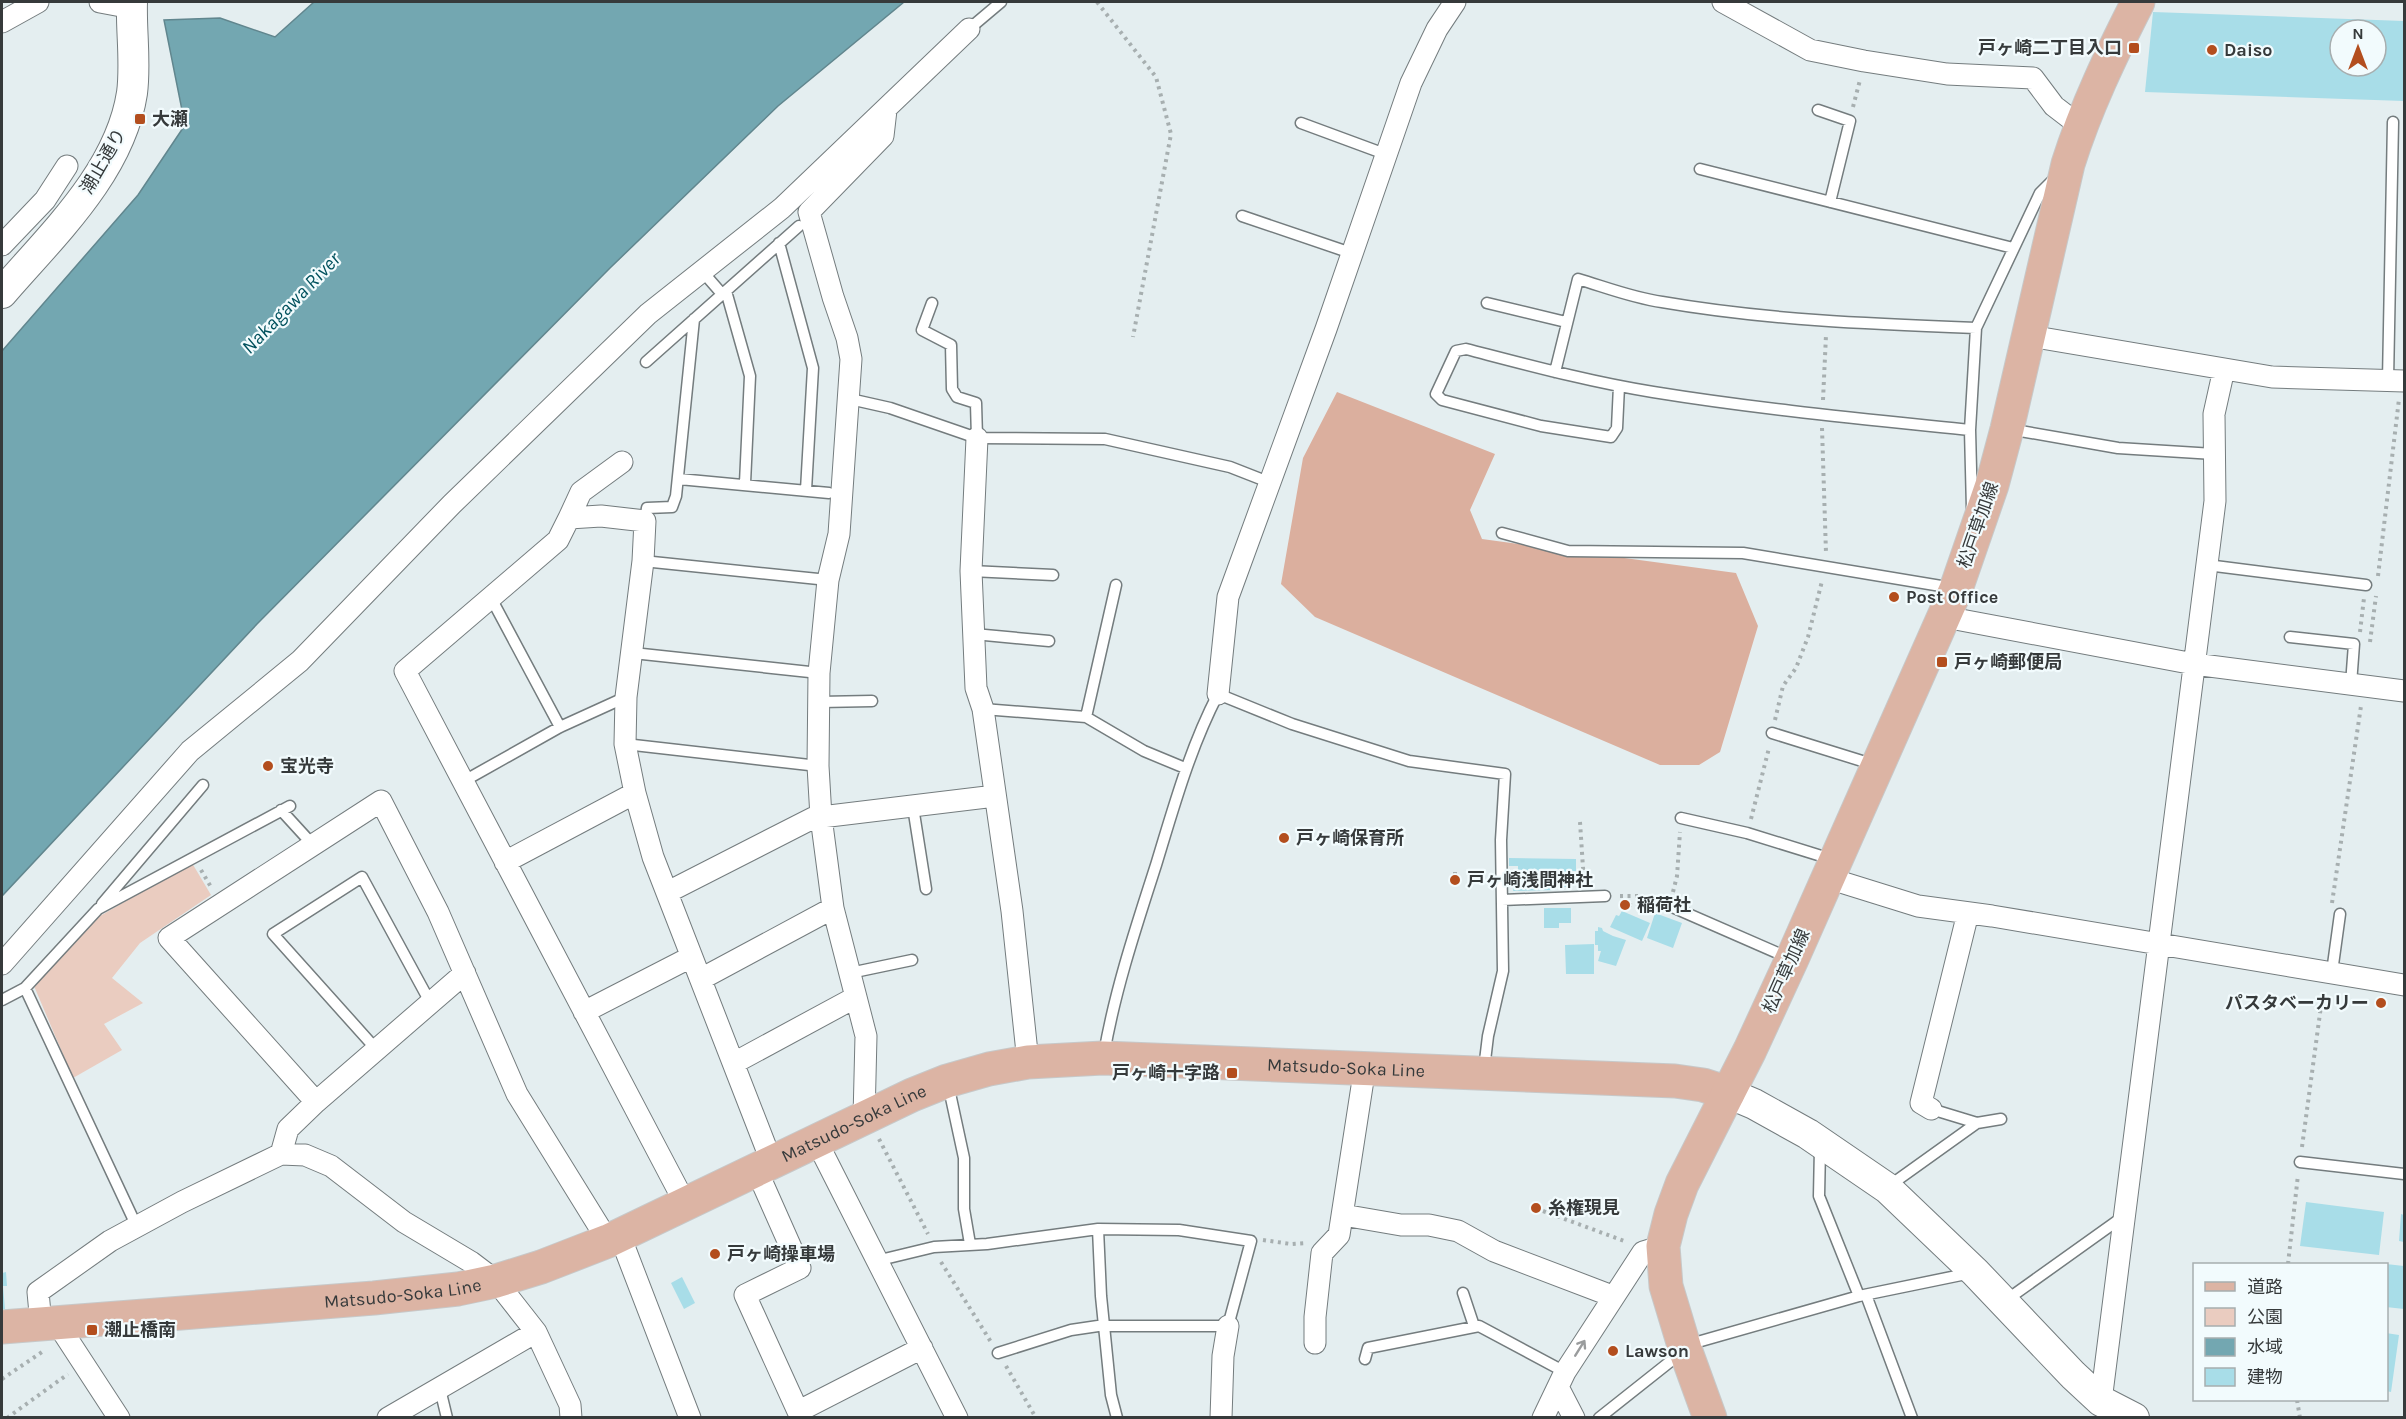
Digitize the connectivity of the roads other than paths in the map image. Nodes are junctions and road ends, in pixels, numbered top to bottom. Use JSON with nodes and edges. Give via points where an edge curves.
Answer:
{"nodes":[{"id":1,"x":38,"y":2,"type":"edge"},
{"id":2,"x":100,"y":2,"type":"edge"},
{"id":3,"x":1001,"y":2,"type":"edge"},
{"id":4,"x":1455,"y":2,"type":"edge"},
{"id":5,"x":1723,"y":2,"type":"edge"},
{"id":6,"x":2138,"y":2,"type":"edge"},
{"id":7,"x":132,"y":4,"type":"edge"},
{"id":8,"x":2,"y":22,"type":"edge"},
{"id":9,"x":969,"y":29,"type":"joint"},
{"id":10,"x":886,"y":110,"type":"junction"},
{"id":11,"x":1818,"y":110,"type":"dead end"},
{"id":12,"x":2393,"y":122,"type":"dead end"},
{"id":13,"x":1301,"y":123,"type":"dead end"},
{"id":14,"x":2080,"y":126,"type":"junction"},
{"id":15,"x":1385,"y":154,"type":"junction"},
{"id":16,"x":2067,"y":164,"type":"junction"},
{"id":17,"x":67,"y":166,"type":"dead end"},
{"id":18,"x":1700,"y":169,"type":"dead end"},
{"id":19,"x":1830,"y":202,"type":"junction"},
{"id":20,"x":1242,"y":216,"type":"dead end"},
{"id":21,"x":799,"y":225,"type":"dead end"},
{"id":22,"x":779,"y":243,"type":"junction"},
{"id":23,"x":2,"y":245,"type":"edge"},
{"id":24,"x":2013,"y":248,"type":"junction"},
{"id":25,"x":1351,"y":253,"type":"junction"},
{"id":26,"x":702,"y":271,"type":"junction"},
{"id":27,"x":724,"y":292,"type":"junction"},
{"id":28,"x":2,"y":293,"type":"edge"},
{"id":29,"x":932,"y":303,"type":"dead end"},
{"id":30,"x":1487,"y":303,"type":"dead end"},
{"id":31,"x":694,"y":319,"type":"junction"},
{"id":32,"x":1566,"y":322,"type":"junction"},
{"id":33,"x":1976,"y":328,"type":"junction"},
{"id":34,"x":2030,"y":336,"type":"junction"},
{"id":35,"x":646,"y":362,"type":"dead end"},
{"id":36,"x":2224,"y":369,"type":"junction"},
{"id":37,"x":1555,"y":372,"type":"junction"},
{"id":38,"x":2398,"y":380,"type":"edge"},
{"id":39,"x":1619,"y":386,"type":"junction"},
{"id":40,"x":850,"y":399,"type":"junction"},
{"id":41,"x":1970,"y":429,"type":"junction"},
{"id":42,"x":2007,"y":429,"type":"junction"},
{"id":43,"x":976,"y":438,"type":"junction"},
{"id":44,"x":2214,"y":454,"type":"junction"},
{"id":45,"x":622,"y":462,"type":"dead end"},
{"id":46,"x":679,"y":479,"type":"junction"},
{"id":47,"x":745,"y":483,"type":"junction"},
{"id":48,"x":1271,"y":483,"type":"junction"},
{"id":49,"x":807,"y":490,"type":"junction"},
{"id":50,"x":829,"y":493,"type":"dead end"},
{"id":51,"x":569,"y":518,"type":"junction"},
{"id":52,"x":645,"y":521,"type":"junction"},
{"id":53,"x":1502,"y":533,"type":"dead end"},
{"id":54,"x":1975,"y":536,"type":"junction"},
{"id":55,"x":642,"y":561,"type":"junction"},
{"id":56,"x":2207,"y":565,"type":"junction"},
{"id":57,"x":971,"y":571,"type":"junction"},
{"id":58,"x":1053,"y":575,"type":"dead end"},
{"id":59,"x":828,"y":580,"type":"junction"},
{"id":60,"x":1116,"y":585,"type":"dead end"},
{"id":61,"x":2366,"y":585,"type":"road end"},
{"id":62,"x":491,"y":598,"type":"junction"},
{"id":63,"x":1950,"y":603,"type":"junction"},
{"id":64,"x":974,"y":634,"type":"junction"},
{"id":65,"x":2290,"y":637,"type":"dead end"},
{"id":66,"x":1049,"y":641,"type":"dead end"},
{"id":67,"x":633,"y":653,"type":"junction"},
{"id":68,"x":2194,"y":664,"type":"junction"},
{"id":69,"x":819,"y":673,"type":"junction"},
{"id":70,"x":2357,"y":685,"type":"junction"},
{"id":71,"x":2404,"y":691,"type":"edge"},
{"id":72,"x":1218,"y":694,"type":"junction"},
{"id":73,"x":626,"y":697,"type":"junction"},
{"id":74,"x":872,"y":701,"type":"dead end"},
{"id":75,"x":819,"y":702,"type":"junction"},
{"id":76,"x":983,"y":709,"type":"junction"},
{"id":77,"x":1086,"y":717,"type":"junction"},
{"id":78,"x":560,"y":727,"type":"junction"},
{"id":79,"x":1772,"y":733,"type":"dead end"},
{"id":80,"x":625,"y":744,"type":"junction"},
{"id":81,"x":818,"y":766,"type":"junction"},
{"id":82,"x":1878,"y":766,"type":"junction"},
{"id":83,"x":1185,"y":768,"type":"junction"},
{"id":84,"x":464,"y":781,"type":"junction"},
{"id":85,"x":203,"y":785,"type":"dead end"},
{"id":86,"x":635,"y":793,"type":"junction"},
{"id":87,"x":995,"y":796,"type":"junction"},
{"id":88,"x":913,"y":807,"type":"junction"},
{"id":89,"x":821,"y":817,"type":"junction"},
{"id":90,"x":1681,"y":818,"type":"road end"},
{"id":91,"x":313,"y":845,"type":"junction"},
{"id":92,"x":506,"y":862,"type":"junction"},
{"id":93,"x":1832,"y":869,"type":"junction"},
{"id":94,"x":926,"y":889,"type":"dead end"},
{"id":95,"x":668,"y":892,"type":"junction"},
{"id":96,"x":1605,"y":896,"type":"road end"},
{"id":97,"x":1502,"y":900,"type":"junction"},
{"id":98,"x":1666,"y":904,"type":"road end"},
{"id":99,"x":833,"y":908,"type":"junction"},
{"id":100,"x":98,"y":909,"type":"junction"},
{"id":101,"x":2335,"y":911,"type":"road end"},
{"id":102,"x":1968,"y":913,"type":"junction"},
{"id":103,"x":2160,"y":944,"type":"junction"},
{"id":104,"x":691,"y":957,"type":"junction"},
{"id":105,"x":1792,"y":959,"type":"junction"},
{"id":106,"x":912,"y":960,"type":"dead end"},
{"id":107,"x":2,"y":964,"type":"edge"},
{"id":108,"x":2328,"y":971,"type":"junction"},
{"id":109,"x":465,"y":973,"type":"junction"},
{"id":110,"x":850,"y":973,"type":"junction"},
{"id":111,"x":701,"y":979,"type":"junction"},
{"id":112,"x":2404,"y":985,"type":"edge"},
{"id":113,"x":26,"y":988,"type":"junction"},
{"id":114,"x":856,"y":997,"type":"junction"},
{"id":115,"x":2,"y":1000,"type":"edge"},
{"id":116,"x":430,"y":1002,"type":"junction"},
{"id":117,"x":584,"y":1012,"type":"junction"},
{"id":118,"x":376,"y":1049,"type":"junction"},
{"id":119,"x":1103,"y":1058,"type":"junction"},
{"id":120,"x":1028,"y":1062,"type":"junction"},
{"id":121,"x":734,"y":1063,"type":"junction"},
{"id":122,"x":1365,"y":1067,"type":"junction"},
{"id":123,"x":1484,"y":1072,"type":"junction"},
{"id":124,"x":947,"y":1081,"type":"junction"},
{"id":125,"x":1728,"y":1093,"type":"junction"},
{"id":126,"x":316,"y":1101,"type":"junction"},
{"id":127,"x":1931,"y":1109,"type":"joint"},
{"id":128,"x":865,"y":1117,"type":"junction"},
{"id":129,"x":2001,"y":1119,"type":"dead end"},
{"id":130,"x":1977,"y":1123,"type":"junction"},
{"id":131,"x":817,"y":1142,"type":"junction"},
{"id":132,"x":1820,"y":1142,"type":"junction"},
{"id":133,"x":281,"y":1154,"type":"junction"},
{"id":134,"x":2300,"y":1162,"type":"road end"},
{"id":135,"x":764,"y":1167,"type":"junction"},
{"id":136,"x":2404,"y":1174,"type":"edge"},
{"id":137,"x":1887,"y":1188,"type":"junction"},
{"id":138,"x":686,"y":1205,"type":"junction"},
{"id":139,"x":1343,"y":1215,"type":"junction"},
{"id":140,"x":2125,"y":1216,"type":"junction"},
{"id":141,"x":137,"y":1227,"type":"junction"},
{"id":142,"x":1098,"y":1229,"type":"junction"},
{"id":143,"x":614,"y":1238,"type":"junction"},
{"id":144,"x":970,"y":1244,"type":"junction"},
{"id":145,"x":1656,"y":1248,"type":"junction"},
{"id":146,"x":876,"y":1261,"type":"junction"},
{"id":147,"x":1975,"y":1272,"type":"junction"},
{"id":148,"x":496,"y":1281,"type":"junction"},
{"id":149,"x":1464,"y":1293,"type":"dead end"},
{"id":150,"x":1863,"y":1295,"type":"junction"},
{"id":151,"x":1612,"y":1296,"type":"junction"},
{"id":152,"x":2003,"y":1302,"type":"junction"},
{"id":153,"x":1104,"y":1326,"type":"junction"},
{"id":154,"x":1228,"y":1326,"type":"junction"},
{"id":155,"x":1474,"y":1326,"type":"junction"},
{"id":156,"x":2,"y":1327,"type":"edge"},
{"id":157,"x":54,"y":1328,"type":"junction"},
{"id":158,"x":536,"y":1332,"type":"junction"},
{"id":159,"x":1315,"y":1343,"type":"dead end"},
{"id":160,"x":922,"y":1348,"type":"junction"},
{"id":161,"x":1684,"y":1348,"type":"junction"},
{"id":162,"x":998,"y":1353,"type":"road end"},
{"id":163,"x":1365,"y":1359,"type":"dead end"},
{"id":164,"x":1561,"y":1379,"type":"junction"},
{"id":165,"x":440,"y":1389,"type":"junction"},
{"id":166,"x":2101,"y":1401,"type":"junction"},
{"id":167,"x":800,"y":1414,"type":"edge"},
{"id":168,"x":119,"y":1418,"type":"edge"},
{"id":169,"x":388,"y":1418,"type":"edge"},
{"id":170,"x":447,"y":1418,"type":"edge"},
{"id":171,"x":571,"y":1418,"type":"edge"},
{"id":172,"x":690,"y":1418,"type":"edge"},
{"id":173,"x":957,"y":1418,"type":"edge"},
{"id":174,"x":1117,"y":1418,"type":"edge"},
{"id":175,"x":1221,"y":1418,"type":"edge"},
{"id":176,"x":1543,"y":1418,"type":"edge"},
{"id":177,"x":1574,"y":1418,"type":"edge"},
{"id":178,"x":1599,"y":1418,"type":"edge"},
{"id":179,"x":1710,"y":1418,"type":"edge"},
{"id":180,"x":1912,"y":1418,"type":"edge"},
{"id":181,"x":2134,"y":1418,"type":"edge"}],
"edges":[{"from":1,"to":8,"type":"street"},
{"from":2,"to":7,"type":"street"},
{"from":3,"to":9,"type":"lane"},
{"from":4,"to":15,"type":"street","via":[[1420,62]]},
{"from":5,"to":14,"type":"street","via":[[1810,50],[1970,77],[2033,78],[2054,106]]},
{"from":6,"to":14,"type":"main road","name":"松戸草加線"},
{"from":7,"to":28,"type":"street","name":"潮止通り","via":[[132,91],[119,138],[62,225]]},
{"from":9,"to":10,"type":"street"},
{"from":10,"to":26,"type":"street","via":[[782,208]]},
{"from":10,"to":40,"type":"street","via":[[882,136],[809,212],[847,338]]},
{"from":11,"to":19,"type":"lane","via":[[1850,121]]},
{"from":12,"to":38,"type":"lane"},
{"from":13,"to":15,"type":"lane"},
{"from":14,"to":16,"type":"main road","name":"松戸草加線"},
{"from":15,"to":25,"type":"street"},
{"from":16,"to":24,"type":"lane","via":[[2040,193]]},
{"from":16,"to":34,"type":"main road","name":"松戸草加線"},
{"from":17,"to":23,"type":"street","via":[[45,200]]},
{"from":18,"to":19,"type":"lane"},
{"from":19,"to":24,"type":"lane"},
{"from":20,"to":25,"type":"lane"},
{"from":21,"to":22,"type":"lane"},
{"from":22,"to":27,"type":"lane"},
{"from":22,"to":49,"type":"lane","via":[[813,368]]},
{"from":24,"to":33,"type":"lane"},
{"from":25,"to":48,"type":"street"},
{"from":26,"to":27,"type":"lane"},
{"from":26,"to":107,"type":"street","via":[[648,314],[551,406],[300,661],[190,751]]},
{"from":27,"to":31,"type":"lane"},
{"from":27,"to":47,"type":"lane","via":[[750,376]]},
{"from":29,"to":43,"type":"lane","via":[[922,330],[951,345],[952,389],[957,397],[976,403]]},
{"from":30,"to":32,"type":"lane"},
{"from":31,"to":35,"type":"lane"},
{"from":31,"to":46,"type":"lane"},
{"from":32,"to":33,"type":"lane","via":[[1578,279],[1659,302],[1692,307],[1826,323]]},
{"from":32,"to":37,"type":"lane"},
{"from":33,"to":41,"type":"lane"},
{"from":34,"to":36,"type":"street"},
{"from":34,"to":42,"type":"main road","name":"松戸草加線"},
{"from":36,"to":38,"type":"street","via":[[2272,377]]},
{"from":36,"to":44,"type":"street","via":[[2214,414]]},
{"from":37,"to":39,"type":"lane"},
{"from":37,"to":39,"type":"lane","via":[[1466,350],[1456,351],[1436,394],[1442,400],[1541,426],[1611,437],[1617,428]]},
{"from":39,"to":41,"type":"lane","via":[[1822,415]]},
{"from":40,"to":43,"type":"lane","via":[[890,408]]},
{"from":40,"to":59,"type":"street","via":[[839,534]]},
{"from":41,"to":54,"type":"lane"},
{"from":42,"to":44,"type":"lane","via":[[2118,448]]},
{"from":42,"to":54,"type":"main road","name":"松戸草加線"},
{"from":43,"to":48,"type":"lane","via":[[1105,439],[1230,467]]},
{"from":43,"to":57,"type":"street"},
{"from":44,"to":56,"type":"street","via":[[2215,501]]},
{"from":45,"to":51,"type":"street","via":[[581,492]]},
{"from":46,"to":47,"type":"lane"},
{"from":46,"to":52,"type":"lane","via":[[672,507],[647,507]]},
{"from":47,"to":49,"type":"lane"},
{"from":48,"to":72,"type":"street","via":[[1228,597]]},
{"from":49,"to":50,"type":"lane"},
{"from":51,"to":52,"type":"street","via":[[601,516]]},
{"from":51,"to":62,"type":"street","via":[[558,540]]},
{"from":52,"to":55,"type":"street"},
{"from":53,"to":63,"type":"lane","via":[[1568,551],[1743,553],[1825,565]]},
{"from":54,"to":63,"type":"main road","name":"松戸草加線"},
{"from":55,"to":59,"type":"lane"},
{"from":55,"to":67,"type":"street"},
{"from":56,"to":61,"type":"lane"},
{"from":56,"to":68,"type":"street"},
{"from":57,"to":58,"type":"lane"},
{"from":57,"to":64,"type":"street"},
{"from":59,"to":69,"type":"street"},
{"from":60,"to":77,"type":"lane"},
{"from":62,"to":78,"type":"lane"},
{"from":62,"to":84,"type":"street","via":[[405,671]]},
{"from":63,"to":68,"type":"street"},
{"from":63,"to":82,"type":"main road","name":"松戸草加線"},
{"from":64,"to":66,"type":"lane"},
{"from":64,"to":76,"type":"street","via":[[976,688]]},
{"from":65,"to":70,"type":"lane","via":[[2354,644]]},
{"from":67,"to":69,"type":"lane"},
{"from":67,"to":73,"type":"street"},
{"from":68,"to":70,"type":"street"},
{"from":68,"to":103,"type":"street"},
{"from":69,"to":75,"type":"street"},
{"from":70,"to":71,"type":"street"},
{"from":72,"to":83,"type":"lane"},
{"from":72,"to":97,"type":"lane","via":[[1292,724],[1409,760],[1505,774]]},
{"from":73,"to":78,"type":"lane"},
{"from":73,"to":80,"type":"street"},
{"from":74,"to":75,"type":"lane"},
{"from":75,"to":81,"type":"street"},
{"from":76,"to":77,"type":"lane"},
{"from":76,"to":87,"type":"street"},
{"from":77,"to":83,"type":"lane","via":[[1144,751]]},
{"from":78,"to":84,"type":"lane"},
{"from":79,"to":82,"type":"lane"},
{"from":80,"to":81,"type":"lane"},
{"from":80,"to":86,"type":"street"},
{"from":81,"to":89,"type":"street"},
{"from":82,"to":93,"type":"main road","name":"松戸草加線"},
{"from":83,"to":119,"type":"lane","via":[[1132,939]]},
{"from":84,"to":92,"type":"street"},
{"from":85,"to":100,"type":"lane"},
{"from":86,"to":92,"type":"street"},
{"from":86,"to":95,"type":"street","via":[[653,857]]},
{"from":87,"to":88,"type":"street"},
{"from":87,"to":120,"type":"street"},
{"from":88,"to":89,"type":"street"},
{"from":88,"to":94,"type":"lane"},
{"from":89,"to":95,"type":"street"},
{"from":89,"to":99,"type":"street"},
{"from":90,"to":93,"type":"lane","via":[[1747,833]]},
{"from":91,"to":100,"type":"lane","via":[[286,808]]},
{"from":91,"to":109,"type":"street","via":[[381,801]]},
{"from":91,"to":126,"type":"street","via":[[169,938]]},
{"from":92,"to":117,"type":"street"},
{"from":93,"to":102,"type":"street","via":[[1918,906]]},
{"from":93,"to":105,"type":"main road","name":"松戸草加線"},
{"from":95,"to":104,"type":"street"},
{"from":96,"to":97,"type":"lane"},
{"from":97,"to":123,"type":"lane","via":[[1503,971]]},
{"from":98,"to":105,"type":"lane"},
{"from":99,"to":110,"type":"street"},
{"from":99,"to":111,"type":"street"},
{"from":100,"to":113,"type":"lane"},
{"from":101,"to":108,"type":"lane"},
{"from":102,"to":103,"type":"street"},
{"from":102,"to":127,"type":"street","via":[[1921,1103]]},
{"from":103,"to":108,"type":"street"},
{"from":103,"to":140,"type":"street"},
{"from":104,"to":111,"type":"street"},
{"from":104,"to":117,"type":"street"},
{"from":105,"to":125,"type":"main road","name":"松戸草加線"},
{"from":106,"to":110,"type":"lane"},
{"from":108,"to":112,"type":"street"},
{"from":109,"to":116,"type":"street"},
{"from":109,"to":143,"type":"street","via":[[517,1094]]},
{"from":110,"to":114,"type":"street"},
{"from":111,"to":121,"type":"street"},
{"from":113,"to":115,"type":"lane"},
{"from":113,"to":141,"type":"lane"},
{"from":114,"to":121,"type":"street"},
{"from":114,"to":128,"type":"street","via":[[866,1036]]},
{"from":116,"to":118,"type":"street"},
{"from":116,"to":118,"type":"lane","via":[[362,877],[273,934]]},
{"from":117,"to":138,"type":"street"},
{"from":118,"to":126,"type":"street"},
{"from":119,"to":120,"type":"main road","name":"Matsudo-Soka Line"},
{"from":119,"to":122,"type":"main road","name":"Matsudo-Soka Line"},
{"from":120,"to":124,"type":"main road","name":"Matsudo-Soka Line"},
{"from":121,"to":135,"type":"street"},
{"from":122,"to":123,"type":"main road","name":"Matsudo-Soka Line"},
{"from":122,"to":139,"type":"street"},
{"from":123,"to":125,"type":"main road","name":"Matsudo-Soka Line","via":[[1675,1081]]},
{"from":124,"to":128,"type":"main road","name":"Matsudo-Soka Line"},
{"from":124,"to":144,"type":"lane","via":[[964,1158],[964,1209]]},
{"from":125,"to":132,"type":"street"},
{"from":125,"to":145,"type":"main road","name":"松戸草加線","via":[[1682,1184]]},
{"from":126,"to":133,"type":"street","via":[[288,1130]]},
{"from":127,"to":130,"type":"lane"},
{"from":128,"to":131,"type":"main road","name":"Matsudo-Soka Line"},
{"from":129,"to":130,"type":"lane"},
{"from":130,"to":137,"type":"lane"},
{"from":131,"to":135,"type":"main road","name":"Matsudo-Soka Line"},
{"from":131,"to":146,"type":"street"},
{"from":132,"to":137,"type":"street"},
{"from":132,"to":150,"type":"lane","via":[[1819,1196]]},
{"from":133,"to":141,"type":"street"},
{"from":133,"to":148,"type":"street","via":[[305,1155],[332,1166],[404,1222]]},
{"from":134,"to":136,"type":"lane"},
{"from":135,"to":138,"type":"main road","name":"Matsudo-Soka Line"},
{"from":135,"to":167,"type":"street","via":[[800,1268],[745,1295]]},
{"from":137,"to":147,"type":"street"},
{"from":138,"to":143,"type":"main road","name":"Matsudo-Soka Line"},
{"from":139,"to":151,"type":"street","via":[[1458,1231],[1494,1251]]},
{"from":139,"to":159,"type":"street","via":[[1339,1235],[1322,1253]]},
{"from":140,"to":152,"type":"lane"},
{"from":140,"to":166,"type":"street"},
{"from":141,"to":157,"type":"street","via":[[38,1292]]},
{"from":142,"to":144,"type":"lane"},
{"from":142,"to":153,"type":"lane"},
{"from":142,"to":154,"type":"lane","via":[[1179,1230],[1251,1241]]},
{"from":143,"to":148,"type":"main road","name":"Matsudo-Soka Line"},
{"from":143,"to":172,"type":"street"},
{"from":144,"to":146,"type":"lane","via":[[934,1247]]},
{"from":145,"to":151,"type":"street","via":[[1643,1252]]},
{"from":145,"to":161,"type":"main road","name":"松戸草加線"},
{"from":146,"to":160,"type":"street"},
{"from":147,"to":150,"type":"lane"},
{"from":147,"to":152,"type":"street"},
{"from":148,"to":157,"type":"main road","name":"Matsudo-Soka Line","via":[[374,1298]]},
{"from":148,"to":158,"type":"street"},
{"from":149,"to":155,"type":"lane"},
{"from":150,"to":161,"type":"lane"},
{"from":150,"to":180,"type":"lane"},
{"from":164,"to":151,"type":"street","one_way":true},
{"from":152,"to":166,"type":"street"},
{"from":153,"to":154,"type":"lane"},
{"from":153,"to":162,"type":"lane","via":[[1071,1330]]},
{"from":153,"to":174,"type":"lane"},
{"from":154,"to":175,"type":"street"},
{"from":155,"to":163,"type":"lane","via":[[1368,1348]]},
{"from":155,"to":164,"type":"lane"},
{"from":156,"to":157,"type":"main road","name":"Matsudo-Soka Line"},
{"from":157,"to":168,"type":"street","via":[[84,1363]]},
{"from":158,"to":165,"type":"street"},
{"from":158,"to":171,"type":"street","via":[[570,1405]]},
{"from":160,"to":167,"type":"street"},
{"from":160,"to":173,"type":"street"},
{"from":161,"to":178,"type":"lane"},
{"from":161,"to":179,"type":"main road","name":"松戸草加線"},
{"from":164,"to":176,"type":"street"},
{"from":164,"to":177,"type":"street"},
{"from":165,"to":169,"type":"street"},
{"from":165,"to":170,"type":"lane"},
{"from":166,"to":181,"type":"street"}]}
